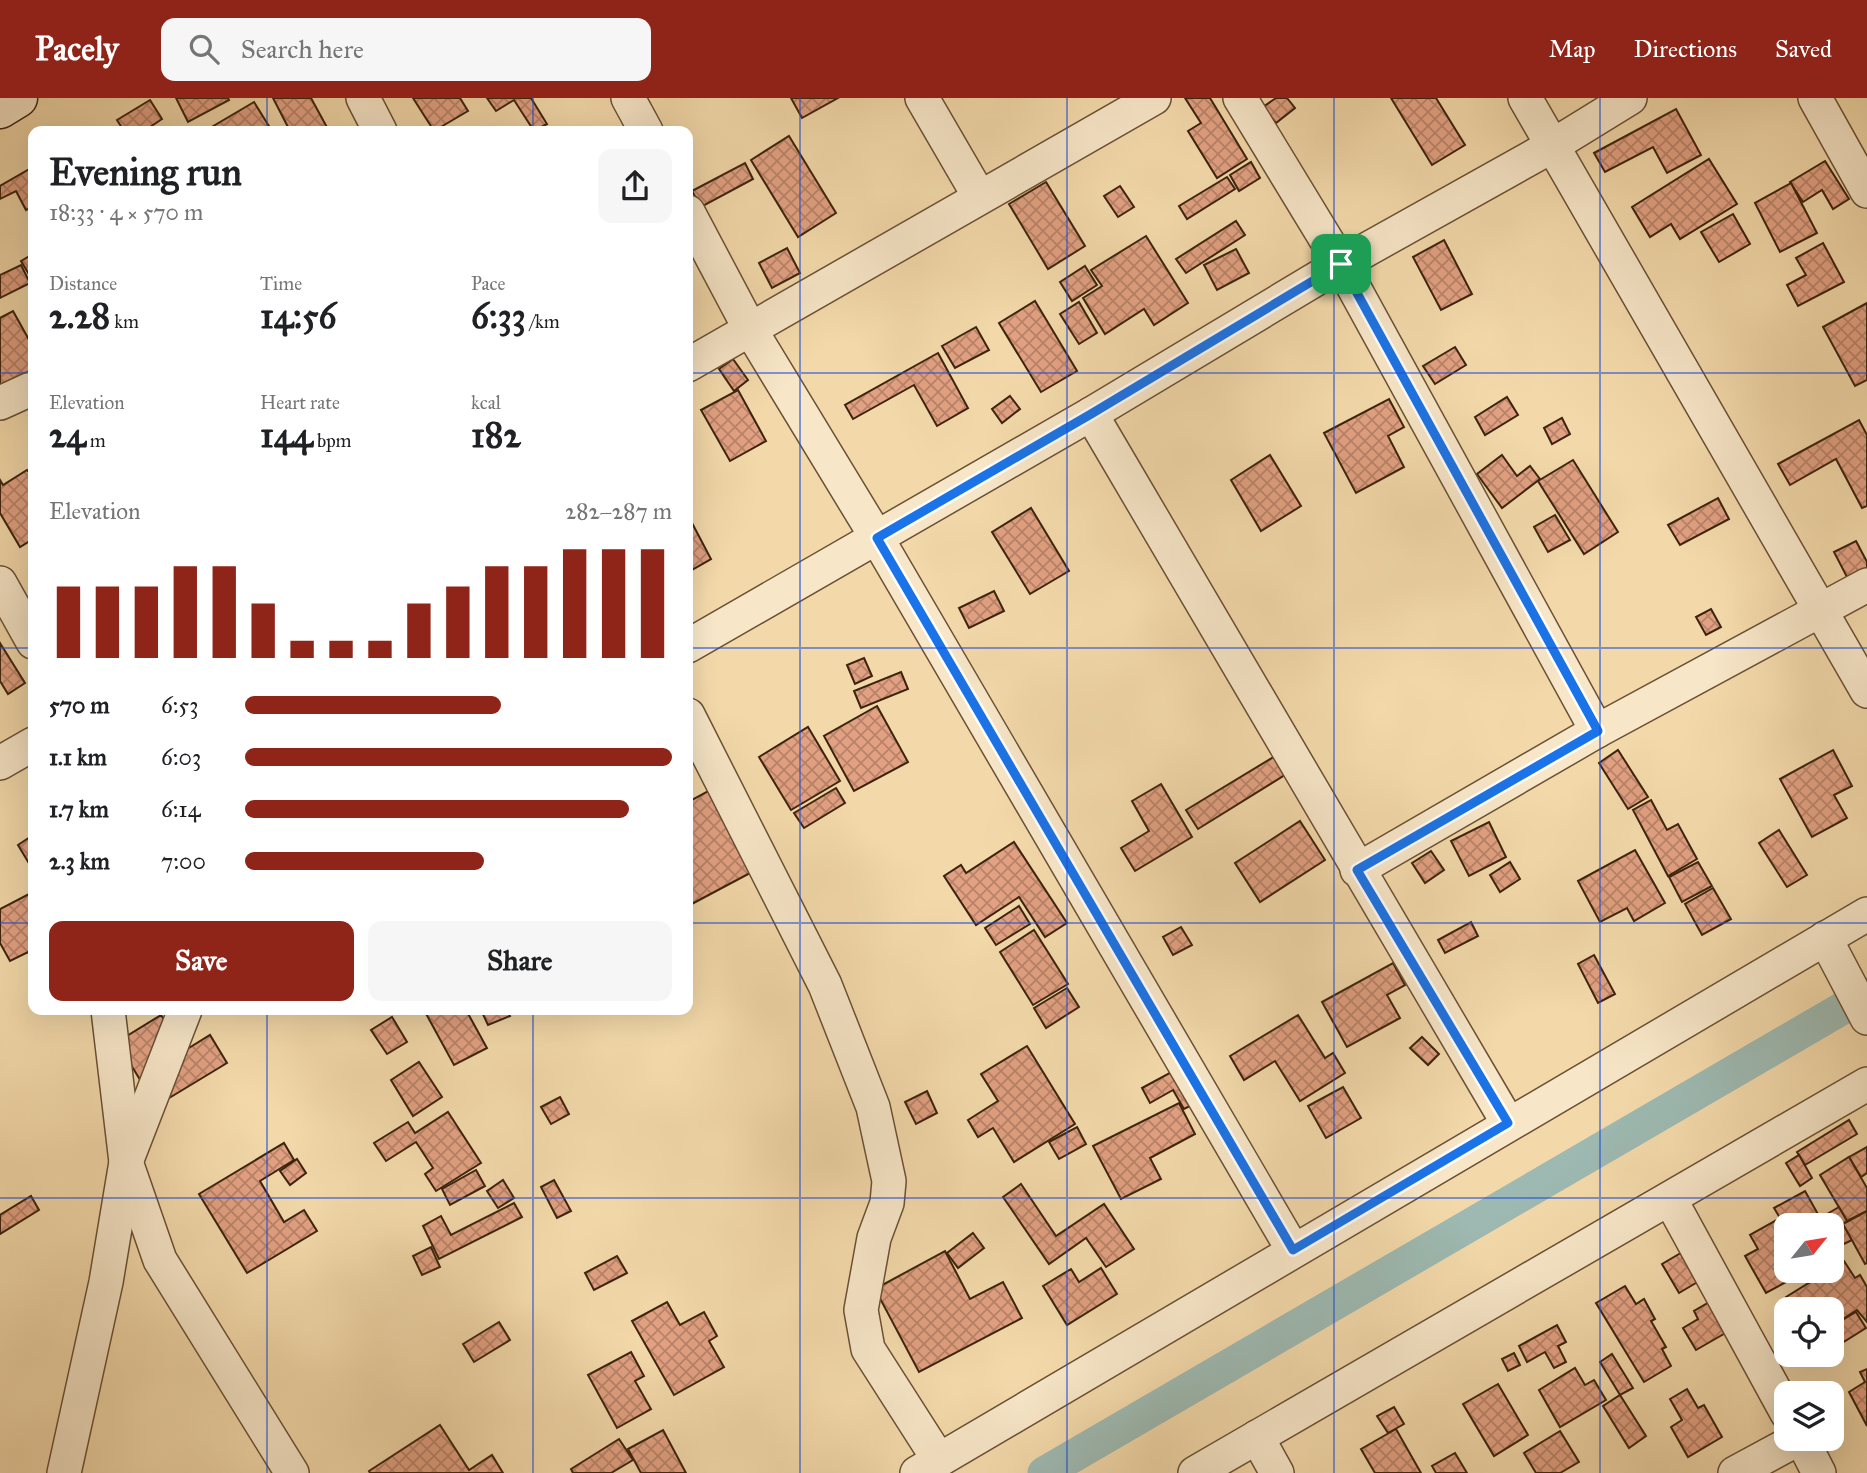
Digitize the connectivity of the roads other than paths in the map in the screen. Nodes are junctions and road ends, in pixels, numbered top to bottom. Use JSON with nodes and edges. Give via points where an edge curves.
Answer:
{"nodes":[{"id":1,"x":18,"y":98,"type":"edge"},
{"id":2,"x":363,"y":98,"type":"edge"},
{"id":3,"x":628,"y":98,"type":"edge"},
{"id":4,"x":922,"y":98,"type":"edge"},
{"id":5,"x":1154,"y":98,"type":"edge"},
{"id":6,"x":1240,"y":98,"type":"edge"},
{"id":7,"x":1525,"y":98,"type":"edge"},
{"id":8,"x":1630,"y":98,"type":"edge"},
{"id":9,"x":1815,"y":98,"type":"edge"},
{"id":10,"x":0,"y":108,"type":"edge"},
{"id":11,"x":377,"y":126,"type":"edge"},
{"id":12,"x":643,"y":126,"type":"edge"},
{"id":13,"x":1552,"y":146,"type":"junction"},
{"id":14,"x":1867,"y":191,"type":"edge"},
{"id":15,"x":979,"y":196,"type":"junction"},
{"id":16,"x":693,"y":221,"type":"edge"},
{"id":17,"x":1341,"y":264,"type":"junction"},
{"id":18,"x":750,"y":329,"type":"junction"},
{"id":19,"x":693,"y":362,"type":"edge"},
{"id":20,"x":28,"y":389,"type":"edge"},
{"id":21,"x":0,"y":403,"type":"edge"},
{"id":22,"x":1091,"y":414,"type":"junction"},
{"id":23,"x":877,"y":538,"type":"junction"},
{"id":24,"x":0,"y":583,"type":"edge"},
{"id":25,"x":1867,"y":585,"type":"edge"},
{"id":26,"x":1819,"y":611,"type":"junction"},
{"id":27,"x":28,"y":633,"type":"edge"},
{"id":28,"x":693,"y":643,"type":"edge"},
{"id":29,"x":1867,"y":691,"type":"edge"},
{"id":30,"x":693,"y":725,"type":"edge"},
{"id":31,"x":1598,"y":731,"type":"junction"},
{"id":32,"x":28,"y":747,"type":"edge"},
{"id":33,"x":0,"y":763,"type":"edge"},
{"id":34,"x":1357,"y":870,"type":"junction"},
{"id":35,"x":1867,"y":914,"type":"edge"},
{"id":36,"x":1825,"y":938,"type":"junction"},
{"id":37,"x":109,"y":1015,"type":"edge"},
{"id":38,"x":183,"y":1015,"type":"edge"},
{"id":39,"x":1867,"y":1018,"type":"edge"},
{"id":40,"x":1867,"y":1084,"type":"edge"},
{"id":41,"x":1508,"y":1123,"type":"junction"},
{"id":42,"x":126,"y":1161,"type":"junction"},
{"id":43,"x":1670,"y":1199,"type":"junction"},
{"id":44,"x":1293,"y":1250,"type":"junction"},
{"id":45,"x":1774,"y":1389,"type":"edge"},
{"id":46,"x":1257,"y":1437,"type":"junction"},
{"id":47,"x":1776,"y":1451,"type":"edge"},
{"id":48,"x":1807,"y":1451,"type":"edge"},
{"id":49,"x":928,"y":1466,"type":"edge"},
{"id":50,"x":64,"y":1473,"type":"edge"},
{"id":51,"x":292,"y":1473,"type":"edge"},
{"id":52,"x":1195,"y":1473,"type":"edge"},
{"id":53,"x":1277,"y":1473,"type":"edge"},
{"id":54,"x":1735,"y":1473,"type":"edge"},
{"id":55,"x":1819,"y":1473,"type":"edge"}],
"edges":[{"from":1,"to":10,"type":"street"},
{"from":2,"to":11,"type":"street"},
{"from":3,"to":12,"type":"street"},
{"from":4,"to":15,"type":"street"},
{"from":5,"to":15,"type":"street"},
{"from":6,"to":17,"type":"street"},
{"from":7,"to":13,"type":"street"},
{"from":8,"to":13,"type":"street"},
{"from":9,"to":14,"type":"street"},
{"from":13,"to":17,"type":"street"},
{"from":13,"to":26,"type":"street"},
{"from":15,"to":18,"type":"street"},
{"from":16,"to":18,"type":"street"},
{"from":17,"to":22,"type":"street"},
{"from":17,"to":31,"type":"street"},
{"from":18,"to":19,"type":"street"},
{"from":18,"to":23,"type":"street"},
{"from":20,"to":21,"type":"street"},
{"from":22,"to":23,"type":"street"},
{"from":22,"to":34,"type":"street"},
{"from":23,"to":28,"type":"street"},
{"from":23,"to":44,"type":"street"},
{"from":24,"to":27,"type":"street"},
{"from":25,"to":26,"type":"street"},
{"from":26,"to":29,"type":"street"},
{"from":26,"to":31,"type":"street"},
{"from":30,"to":49,"type":"street","via":[[825,985],[873,1107],[889,1181],[861,1310],[868,1349]]},
{"from":31,"to":34,"type":"street"},
{"from":32,"to":33,"type":"street"},
{"from":34,"to":41,"type":"street"},
{"from":35,"to":36,"type":"street"},
{"from":36,"to":39,"type":"street"},
{"from":36,"to":41,"type":"street"},
{"from":37,"to":42,"type":"street"},
{"from":38,"to":42,"type":"street"},
{"from":40,"to":43,"type":"street"},
{"from":41,"to":44,"type":"street"},
{"from":42,"to":50,"type":"street","via":[[106,1282]]},
{"from":42,"to":51,"type":"street","via":[[160,1261]]},
{"from":43,"to":45,"type":"street"},
{"from":43,"to":46,"type":"street"},
{"from":44,"to":49,"type":"street"},
{"from":46,"to":52,"type":"street"},
{"from":46,"to":53,"type":"street"},
{"from":47,"to":54,"type":"street"},
{"from":48,"to":55,"type":"street"}]}
